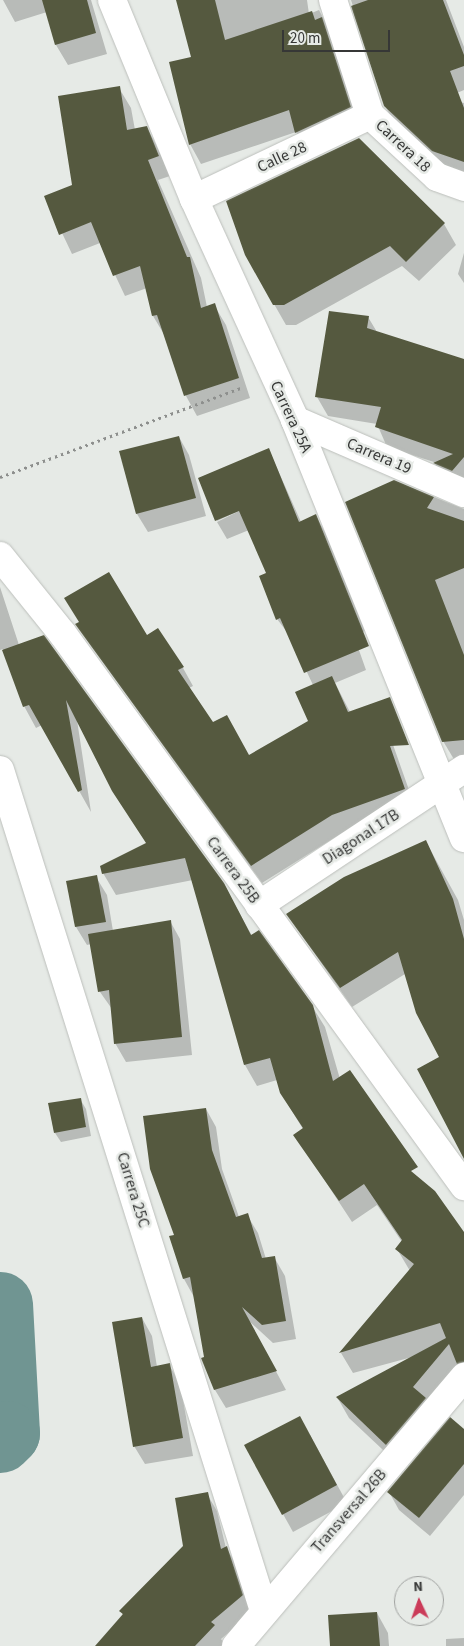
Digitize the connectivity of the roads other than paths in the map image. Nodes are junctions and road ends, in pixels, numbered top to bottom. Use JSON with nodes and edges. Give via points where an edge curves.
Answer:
{"nodes":[{"id":1,"x":112,"y":0,"type":"edge"},
{"id":2,"x":333,"y":0,"type":"edge"},
{"id":3,"x":370,"y":115,"type":"junction"},
{"id":4,"x":464,"y":187,"type":"edge"},
{"id":5,"x":194,"y":199,"type":"junction"},
{"id":6,"x":294,"y":420,"type":"junction"},
{"id":7,"x":464,"y":492,"type":"edge"},
{"id":8,"x":0,"y":556,"type":"edge"},
{"id":9,"x":0,"y":770,"type":"edge"},
{"id":10,"x":454,"y":776,"type":"edge"},
{"id":11,"x":464,"y":838,"type":"edge"},
{"id":12,"x":259,"y":905,"type":"junction"},
{"id":13,"x":464,"y":1186,"type":"edge"},
{"id":14,"x":464,"y":1377,"type":"edge"},
{"id":15,"x":264,"y":1611,"type":"junction"},
{"id":16,"x":236,"y":1646,"type":"edge"}],
"edges":[{"from":1,"to":5,"type":"street","name":"Carrera 25A"},
{"from":2,"to":3,"type":"street"},
{"from":3,"to":4,"type":"street","name":"Carrera 18","via":[[437,178]]},
{"from":3,"to":5,"type":"street","name":"Calle 28"},
{"from":5,"to":6,"type":"street","name":"Carrera 25A"},
{"from":6,"to":7,"type":"street","name":"Carrera 19"},
{"from":6,"to":10,"type":"street","name":"Carrera 25A"},
{"from":8,"to":12,"type":"street","name":"Carrera 25B","via":[[62,633]]},
{"from":9,"to":15,"type":"street","name":"Carrera 25C"},
{"from":10,"to":11,"type":"street","name":"Carrera 25A"},
{"from":10,"to":12,"type":"street","name":"Diagonal 17B"},
{"from":12,"to":13,"type":"street","name":"Carrera 25B"},
{"from":14,"to":15,"type":"street","name":"Transversal 26B"},
{"from":15,"to":16,"type":"street","name":"Transversal 26B"}]}
